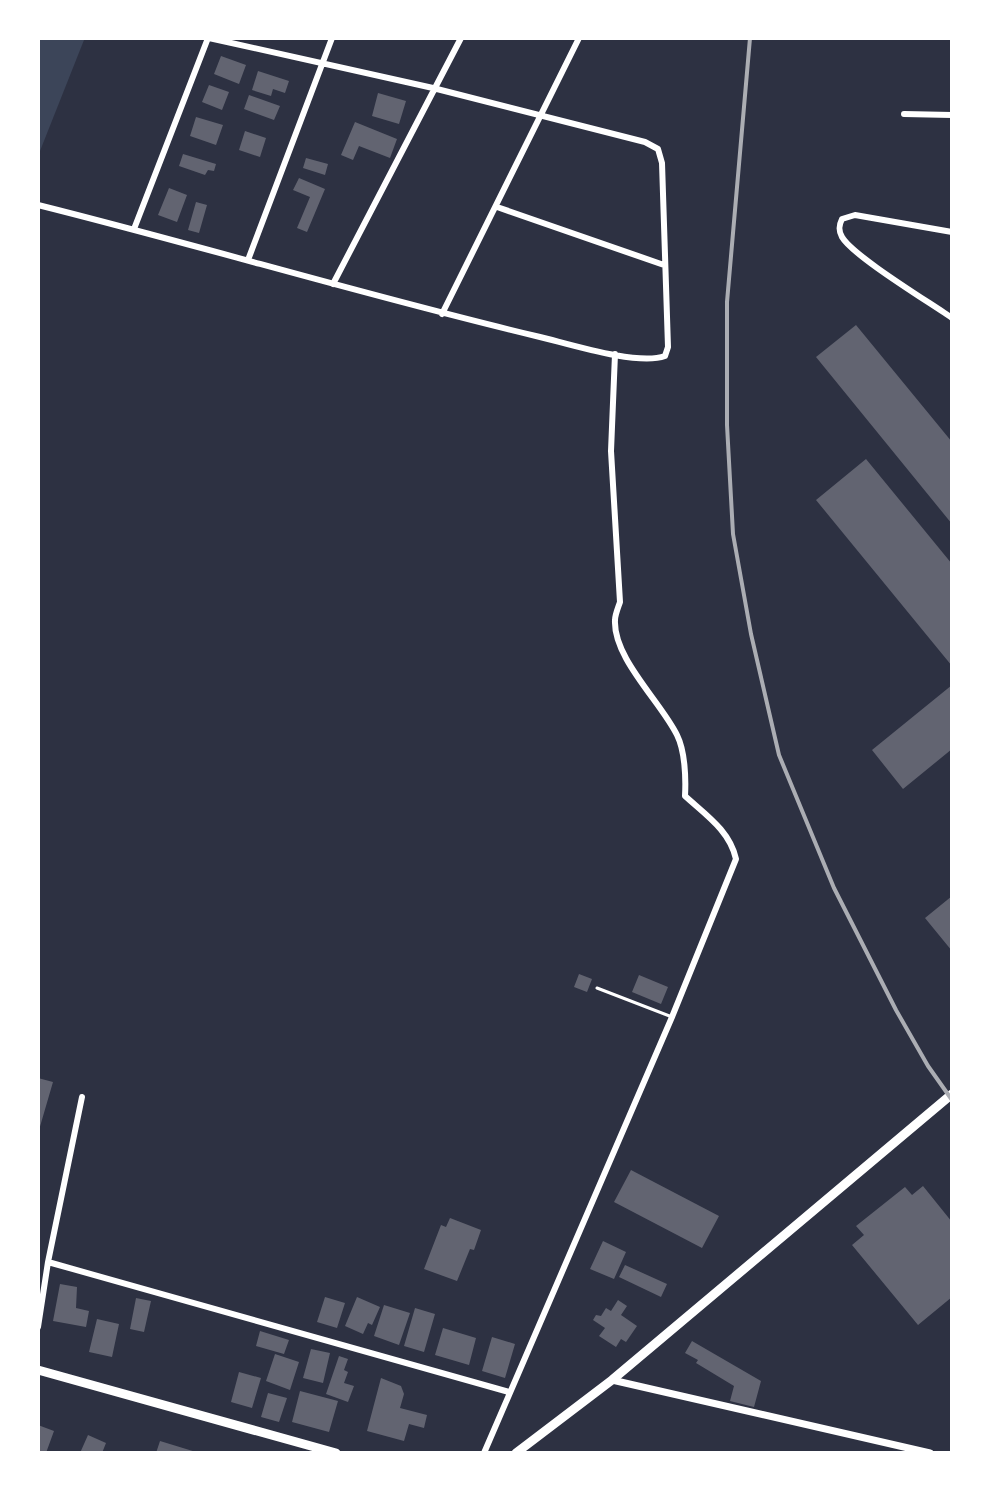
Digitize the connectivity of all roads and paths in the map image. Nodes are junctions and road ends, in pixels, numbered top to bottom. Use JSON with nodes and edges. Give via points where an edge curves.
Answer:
{"nodes":[{"id":1,"x":208,"y":38,"type":"edge"},
{"id":2,"x":332,"y":38,"type":"edge"},
{"id":3,"x":461,"y":38,"type":"edge"},
{"id":4,"x":579,"y":38,"type":"edge"},
{"id":5,"x":324,"y":62,"type":"junction"},
{"id":6,"x":433,"y":88,"type":"junction"},
{"id":7,"x":904,"y":114,"type":"dead end"},
{"id":8,"x":952,"y":115,"type":"edge"},
{"id":9,"x":541,"y":116,"type":"junction"},
{"id":10,"x":38,"y":205,"type":"edge"},
{"id":11,"x":497,"y":207,"type":"junction"},
{"id":12,"x":134,"y":229,"type":"junction"},
{"id":13,"x":952,"y":232,"type":"edge"},
{"id":14,"x":248,"y":260,"type":"junction"},
{"id":15,"x":664,"y":265,"type":"junction"},
{"id":16,"x":333,"y":284,"type":"junction"},
{"id":17,"x":442,"y":314,"type":"junction"},
{"id":18,"x":952,"y":318,"type":"edge"},
{"id":19,"x":615,"y":354,"type":"junction"},
{"id":20,"x":597,"y":988,"type":"dead end"},
{"id":21,"x":672,"y":1017,"type":"junction"},
{"id":22,"x":952,"y":1094,"type":"edge"},
{"id":23,"x":82,"y":1097,"type":"dead end"},
{"id":24,"x":48,"y":1262,"type":"junction"},
{"id":25,"x":38,"y":1327,"type":"edge"},
{"id":26,"x":38,"y":1370,"type":"edge"},
{"id":27,"x":612,"y":1380,"type":"junction"},
{"id":28,"x":509,"y":1392,"type":"junction"},
{"id":29,"x":336,"y":1453,"type":"edge"},
{"id":30,"x":484,"y":1453,"type":"edge"},
{"id":31,"x":516,"y":1453,"type":"edge"},
{"id":32,"x":930,"y":1453,"type":"edge"}],
"edges":[{"from":1,"to":5,"type":"street"},
{"from":1,"to":12,"type":"street"},
{"from":2,"to":5,"type":"street"},
{"from":3,"to":6,"type":"street"},
{"from":4,"to":9,"type":"street"},
{"from":5,"to":6,"type":"street"},
{"from":5,"to":14,"type":"street"},
{"from":6,"to":9,"type":"street"},
{"from":6,"to":16,"type":"street"},
{"from":7,"to":8,"type":"street"},
{"from":9,"to":11,"type":"street"},
{"from":9,"to":15,"type":"street","via":[[658,149]]},
{"from":10,"to":12,"type":"street"},
{"from":11,"to":15,"type":"street"},
{"from":11,"to":17,"type":"street"},
{"from":12,"to":14,"type":"street"},
{"from":13,"to":18,"type":"street","via":[[855,215],[842,219],[839,228],[859,253]]},
{"from":14,"to":16,"type":"street"},
{"from":15,"to":19,"type":"street","via":[[665,356]]},
{"from":16,"to":17,"type":"street"},
{"from":17,"to":19,"type":"street"},
{"from":19,"to":21,"type":"street","via":[[611,451],[618,637],[679,738],[685,796],[732,842],[736,859]]},
{"from":20,"to":21,"type":"lane"},
{"from":21,"to":28,"type":"street"},
{"from":22,"to":27,"type":"main road"},
{"from":23,"to":24,"type":"street"},
{"from":24,"to":25,"type":"street"},
{"from":24,"to":28,"type":"street"},
{"from":26,"to":29,"type":"main road"},
{"from":27,"to":31,"type":"main road"},
{"from":27,"to":32,"type":"street"},
{"from":28,"to":30,"type":"street"}]}
